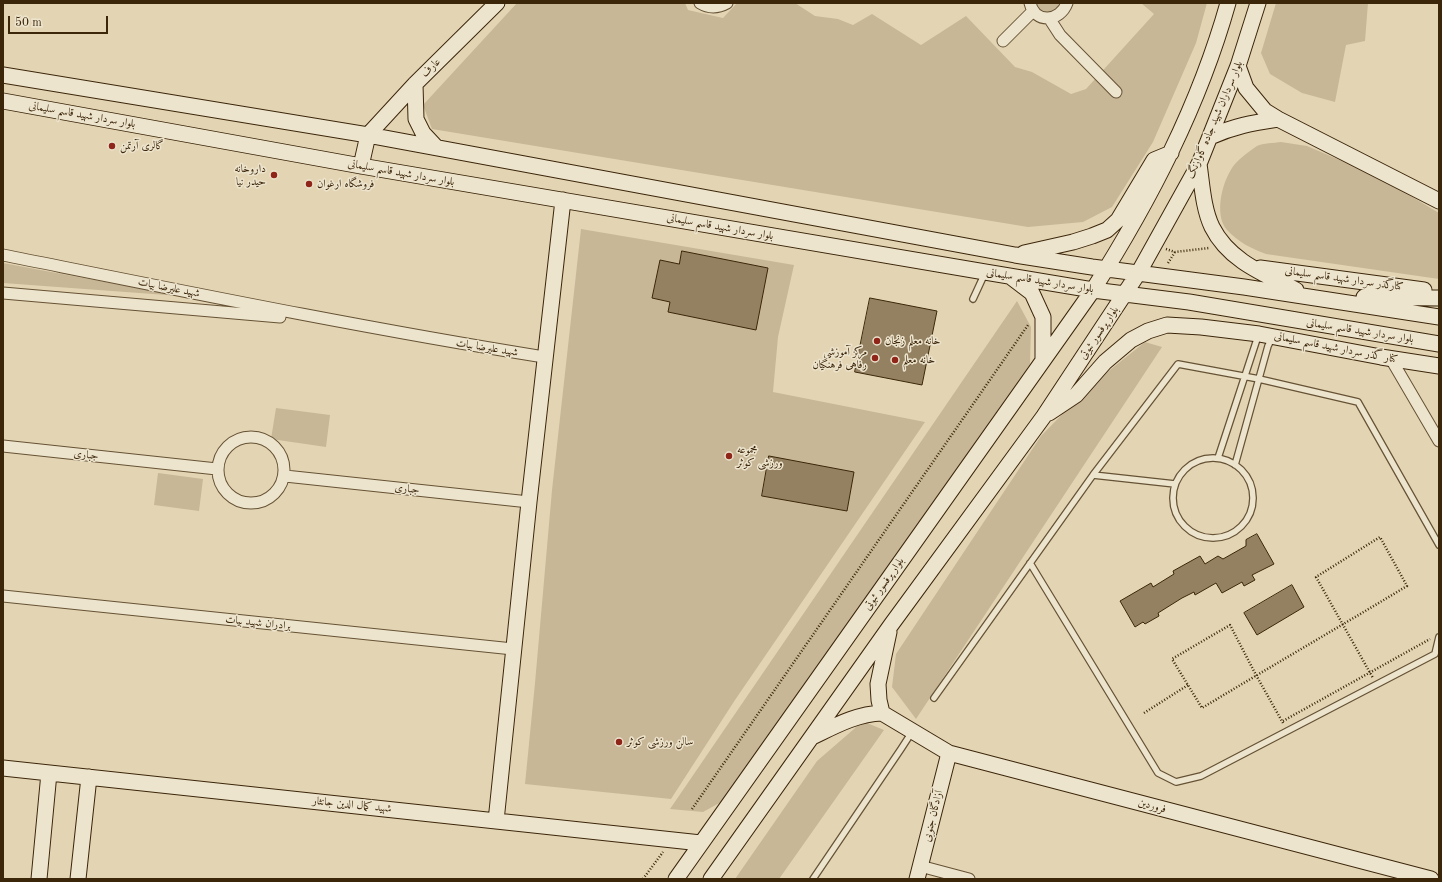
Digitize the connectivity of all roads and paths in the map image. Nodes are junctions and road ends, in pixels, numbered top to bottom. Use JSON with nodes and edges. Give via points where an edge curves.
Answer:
{"nodes":[{"id":1,"x":497,"y":3,"type":"edge"},
{"id":2,"x":700,"y":3,"type":"edge"},
{"id":3,"x":727,"y":3,"type":"edge"},
{"id":4,"x":1067,"y":3,"type":"edge"},
{"id":5,"x":1228,"y":3,"type":"edge"},
{"id":6,"x":1258,"y":3,"type":"edge"},
{"id":7,"x":1031,"y":7,"type":"edge"},
{"id":8,"x":1049,"y":18,"type":"junction"},
{"id":9,"x":1003,"y":41,"type":"dead end"},
{"id":10,"x":1238,"y":66,"type":"junction"},
{"id":11,"x":3,"y":75,"type":"edge"},
{"id":12,"x":415,"y":84,"type":"junction"},
{"id":13,"x":1116,"y":92,"type":"dead end"},
{"id":14,"x":3,"y":101,"type":"edge"},
{"id":15,"x":1278,"y":120,"type":"junction"},
{"id":16,"x":368,"y":135,"type":"junction"},
{"id":17,"x":1210,"y":137,"type":"junction"},
{"id":18,"x":437,"y":148,"type":"junction"},
{"id":19,"x":1170,"y":153,"type":"junction"},
{"id":20,"x":1199,"y":164,"type":"junction"},
{"id":21,"x":361,"y":166,"type":"junction"},
{"id":22,"x":564,"y":200,"type":"junction"},
{"id":23,"x":1439,"y":201,"type":"edge"},
{"id":24,"x":3,"y":255,"type":"edge"},
{"id":25,"x":1015,"y":255,"type":"junction"},
{"id":26,"x":1249,"y":266,"type":"junction"},
{"id":27,"x":1106,"y":269,"type":"junction"},
{"id":28,"x":985,"y":272,"type":"junction"},
{"id":29,"x":1139,"y":272,"type":"junction"},
{"id":30,"x":1010,"y":276,"type":"junction"},
{"id":31,"x":1093,"y":290,"type":"junction"},
{"id":32,"x":1439,"y":292,"type":"edge"},
{"id":33,"x":3,"y":293,"type":"edge"},
{"id":34,"x":1124,"y":294,"type":"junction"},
{"id":35,"x":1310,"y":297,"type":"junction"},
{"id":36,"x":1439,"y":298,"type":"edge"},
{"id":37,"x":974,"y":299,"type":"dead end"},
{"id":38,"x":1439,"y":317,"type":"edge"},
{"id":39,"x":335,"y":321,"type":"junction"},
{"id":40,"x":1029,"y":324,"type":"dead end"},
{"id":41,"x":1266,"y":335,"type":"junction"},
{"id":42,"x":1439,"y":344,"type":"edge"},
{"id":43,"x":544,"y":357,"type":"junction"},
{"id":44,"x":1043,"y":359,"type":"junction"},
{"id":45,"x":1392,"y":359,"type":"junction"},
{"id":46,"x":1439,"y":366,"type":"edge"},
{"id":47,"x":1244,"y":377,"type":"junction"},
{"id":48,"x":1259,"y":379,"type":"junction"},
{"id":49,"x":1044,"y":416,"type":"junction"},
{"id":50,"x":1439,"y":441,"type":"edge"},
{"id":51,"x":3,"y":446,"type":"edge"},
{"id":52,"x":1218,"y":458,"type":"junction"},
{"id":53,"x":1235,"y":465,"type":"junction"},
{"id":54,"x":217,"y":469,"type":"junction"},
{"id":55,"x":1093,"y":475,"type":"junction"},
{"id":56,"x":285,"y":476,"type":"junction"},
{"id":57,"x":1175,"y":484,"type":"junction"},
{"id":58,"x":529,"y":502,"type":"junction"},
{"id":59,"x":1439,"y":545,"type":"edge"},
{"id":60,"x":1030,"y":563,"type":"junction"},
{"id":61,"x":3,"y":596,"type":"edge"},
{"id":62,"x":1343,"y":624,"type":"junction"},
{"id":63,"x":891,"y":625,"type":"junction"},
{"id":64,"x":1439,"y":636,"type":"edge"},
{"id":65,"x":1432,"y":637,"type":"dead end"},
{"id":66,"x":514,"y":649,"type":"junction"},
{"id":67,"x":1370,"y":672,"type":"junction"},
{"id":68,"x":1256,"y":675,"type":"junction"},
{"id":69,"x":1377,"y":684,"type":"junction"},
{"id":70,"x":1188,"y":685,"type":"junction"},
{"id":71,"x":934,"y":698,"type":"dead end"},
{"id":72,"x":882,"y":713,"type":"junction"},
{"id":73,"x":1144,"y":713,"type":"dead end"},
{"id":74,"x":1282,"y":722,"type":"junction"},
{"id":75,"x":1288,"y":730,"type":"junction"},
{"id":76,"x":912,"y":731,"type":"junction"},
{"id":77,"x":812,"y":737,"type":"junction"},
{"id":78,"x":949,"y":754,"type":"junction"},
{"id":79,"x":3,"y":768,"type":"edge"},
{"id":80,"x":49,"y":773,"type":"junction"},
{"id":81,"x":89,"y":777,"type":"junction"},
{"id":82,"x":692,"y":809,"type":"dead end"},
{"id":83,"x":496,"y":821,"type":"junction"},
{"id":84,"x":701,"y":843,"type":"junction"},
{"id":85,"x":663,"y":851,"type":"dead end"},
{"id":86,"x":918,"y":873,"type":"edge"},
{"id":87,"x":39,"y":879,"type":"edge"},
{"id":88,"x":78,"y":879,"type":"edge"},
{"id":89,"x":643,"y":879,"type":"edge"},
{"id":90,"x":676,"y":879,"type":"edge"},
{"id":91,"x":711,"y":879,"type":"edge"},
{"id":92,"x":813,"y":879,"type":"edge"},
{"id":93,"x":968,"y":879,"type":"edge"},
{"id":94,"x":1431,"y":879,"type":"edge"}],
"edges":[{"from":1,"to":12,"type":"main road","name":"عارف"},
{"from":2,"to":3,"type":"street","via":[[715,8]]},
{"from":4,"to":8,"type":"street","via":[[1061,14]]},
{"from":5,"to":19,"type":"main road","via":[[1207,67]]},
{"from":6,"to":10,"type":"main road","name":"بلوار سرداران شهید جاده گاوازنگ"},
{"from":7,"to":8,"type":"street","via":[[1038,15]]},
{"from":7,"to":9,"type":"street"},
{"from":8,"to":13,"type":"street","via":[[1060,35]]},
{"from":10,"to":15,"type":"main road","via":[[1246,88],[1265,111]]},
{"from":10,"to":17,"type":"main road","name":"بلوار سرداران شهید جاده گاوازنگ"},
{"from":11,"to":16,"type":"main road","name":"بلوار سردار شهید قاسم سلیمانی"},
{"from":12,"to":16,"type":"main road","name":"عارف"},
{"from":12,"to":18,"type":"main road","via":[[416,118],[423,133]]},
{"from":14,"to":21,"type":"main road","name":"بلوار سردار شهید قاسم سلیمانی"},
{"from":15,"to":17,"type":"main road","via":[[1228,129]]},
{"from":15,"to":23,"type":"main road"},
{"from":16,"to":18,"type":"main road","name":"بلوار سردار شهید قاسم سلیمانی"},
{"from":16,"to":21,"type":"main road"},
{"from":17,"to":20,"type":"main road","name":"بلوار سرداران شهید جاده گاوازنگ"},
{"from":18,"to":25,"type":"main road","name":"بلوار سردار شهید قاسم سلیمانی"},
{"from":19,"to":25,"type":"main road","via":[[1154,160],[1118,220],[1107,230],[1073,242]]},
{"from":19,"to":27,"type":"main road","via":[[1143,207]]},
{"from":20,"to":26,"type":"main road","via":[[1212,226],[1224,246]]},
{"from":20,"to":29,"type":"main road","name":"بلوار سرداران شهید جاده گاوازنگ"},
{"from":21,"to":22,"type":"main road","name":"بلوار سردار شهید قاسم سلیمانی"},
{"from":22,"to":28,"type":"main road","name":"بلوار سردار شهید قاسم سلیمانی"},
{"from":22,"to":43,"type":"main road"},
{"from":24,"to":39,"type":"street","name":"شهید علیرضا بیات"},
{"from":25,"to":27,"type":"main road","name":"بلوار سردار شهید قاسم سلیمانی"},
{"from":26,"to":32,"type":"main road","name":"کنارگذر سردار شهید قاسم سلیمانی"},
{"from":26,"to":35,"type":"main road"},
{"from":27,"to":29,"type":"main road","name":"بلوار سردار شهید قاسم سلیمانی"},
{"from":27,"to":31,"type":"main road"},
{"from":28,"to":30,"type":"main road","name":"بلوار سردار شهید قاسم سلیمانی"},
{"from":28,"to":37,"type":"lane"},
{"from":29,"to":34,"type":"main road","name":"بلوار سرداران شهید جاده گاوازنگ"},
{"from":29,"to":35,"type":"main road","name":"بلوار سردار شهید قاسم سلیمانی"},
{"from":30,"to":31,"type":"main road","name":"بلوار سردار شهید قاسم سلیمانی"},
{"from":30,"to":44,"type":"main road","via":[[1032,294],[1043,317]]},
{"from":31,"to":34,"type":"main road","name":"بلوار سردار شهید قاسم سلیمانی"},
{"from":31,"to":44,"type":"main road","name":"بلوار پرفسور ثبوتی"},
{"from":33,"to":39,"type":"street","name":"شهید علیرضا بیات"},
{"from":34,"to":42,"type":"main road","name":"بلوار سردار شهید قاسم سلیمانی","via":[[1189,302]]},
{"from":34,"to":49,"type":"main road","name":"بلوار پرفسور ثبوتی"},
{"from":35,"to":36,"type":"main road"},
{"from":35,"to":38,"type":"main road","name":"بلوار سردار شهید قاسم سلیمانی"},
{"from":39,"to":43,"type":"street","name":"شهید علیرضا بیات"},
{"from":40,"to":82,"type":"path"},
{"from":41,"to":45,"type":"main road","name":"کنار گذر سردار شهید قاسم سلیمانی"},
{"from":41,"to":47,"type":"lane","via":[[1254,343]]},
{"from":41,"to":48,"type":"lane","via":[[1268,346]]},
{"from":41,"to":49,"type":"main road","name":"کنار گذر سردار شهید قاسم سلیمانی","via":[[1167,325],[1148,330],[1131,340],[1105,362],[1076,395]]},
{"from":43,"to":58,"type":"main road"},
{"from":44,"to":84,"type":"main road","name":"بلوار پرفسور ثبوتی"},
{"from":45,"to":46,"type":"main road","name":"کنار گذر سردار شهید قاسم سلیمانی"},
{"from":45,"to":50,"type":"street"},
{"from":47,"to":48,"type":"lane"},
{"from":47,"to":52,"type":"lane"},
{"from":47,"to":55,"type":"lane","via":[[1178,364]]},
{"from":48,"to":53,"type":"lane"},
{"from":48,"to":59,"type":"lane","via":[[1358,402]]},
{"from":49,"to":63,"type":"main road","name":"بلوار پرفسور ثبوتی"},
{"from":51,"to":54,"type":"street","name":"جباری"},
{"from":52,"to":53,"type":"lane"},
{"from":52,"to":57,"type":"lane","via":[[1192,464],[1181,472]]},
{"from":53,"to":57,"type":"lane","via":[[1245,474],[1251,486],[1253,500],[1250,513],[1242,525],[1225,536],[1205,537],[1192,532],[1181,523],[1172,498]]},
{"from":54,"to":56,"type":"street","via":[[220,483],[228,495],[240,502],[255,504],[269,499],[279,489]]},
{"from":54,"to":56,"type":"street","via":[[223,451],[237,439],[255,437],[272,443],[283,458]]},
{"from":55,"to":57,"type":"lane"},
{"from":55,"to":60,"type":"lane"},
{"from":56,"to":58,"type":"street","name":"جباری"},
{"from":58,"to":66,"type":"main road"},
{"from":60,"to":71,"type":"lane"},
{"from":60,"to":75,"type":"lane","via":[[1158,773],[1176,782],[1201,776]]},
{"from":61,"to":66,"type":"street","name":"برادران شهید بیات"},
{"from":62,"to":62,"type":"path","via":[[1316,577],[1380,537],[1407,586]]},
{"from":62,"to":67,"type":"path"},
{"from":62,"to":68,"type":"path"},
{"from":63,"to":72,"type":"main road","via":[[878,684]]},
{"from":63,"to":77,"type":"main road","name":"بلوار پرفسور ثبوتی"},
{"from":64,"to":69,"type":"lane","via":[[1435,654]]},
{"from":65,"to":67,"type":"path"},
{"from":66,"to":83,"type":"main road"},
{"from":67,"to":69,"type":"path"},
{"from":67,"to":74,"type":"path"},
{"from":68,"to":70,"type":"path","via":[[1202,708]]},
{"from":68,"to":70,"type":"path","via":[[1230,625],[1172,659]]},
{"from":68,"to":74,"type":"path"},
{"from":69,"to":75,"type":"lane"},
{"from":70,"to":73,"type":"path"},
{"from":72,"to":76,"type":"main road","name":"فروردین"},
{"from":72,"to":77,"type":"main road","via":[[869,713],[852,718]]},
{"from":74,"to":75,"type":"path"},
{"from":76,"to":78,"type":"main road","name":"فروردین"},
{"from":76,"to":92,"type":"lane"},
{"from":77,"to":91,"type":"main road","name":"بلوار پرفسور ثبوتی"},
{"from":78,"to":86,"type":"main road","name":"آزادگان جنوبی"},
{"from":78,"to":94,"type":"main road","name":"فروردین"},
{"from":79,"to":80,"type":"main road","name":"شهید کمال الدین جانثار"},
{"from":80,"to":81,"type":"main road","name":"شهید کمال الدین جانثار"},
{"from":80,"to":87,"type":"main road"},
{"from":81,"to":83,"type":"main road","name":"شهید کمال الدین جانثار"},
{"from":81,"to":88,"type":"main road"},
{"from":83,"to":84,"type":"main road","name":"شهید کمال الدین جانثار"},
{"from":84,"to":90,"type":"main road","name":"بلوار پرفسور ثبوتی"},
{"from":85,"to":89,"type":"path"},
{"from":86,"to":93,"type":"street"}]}
